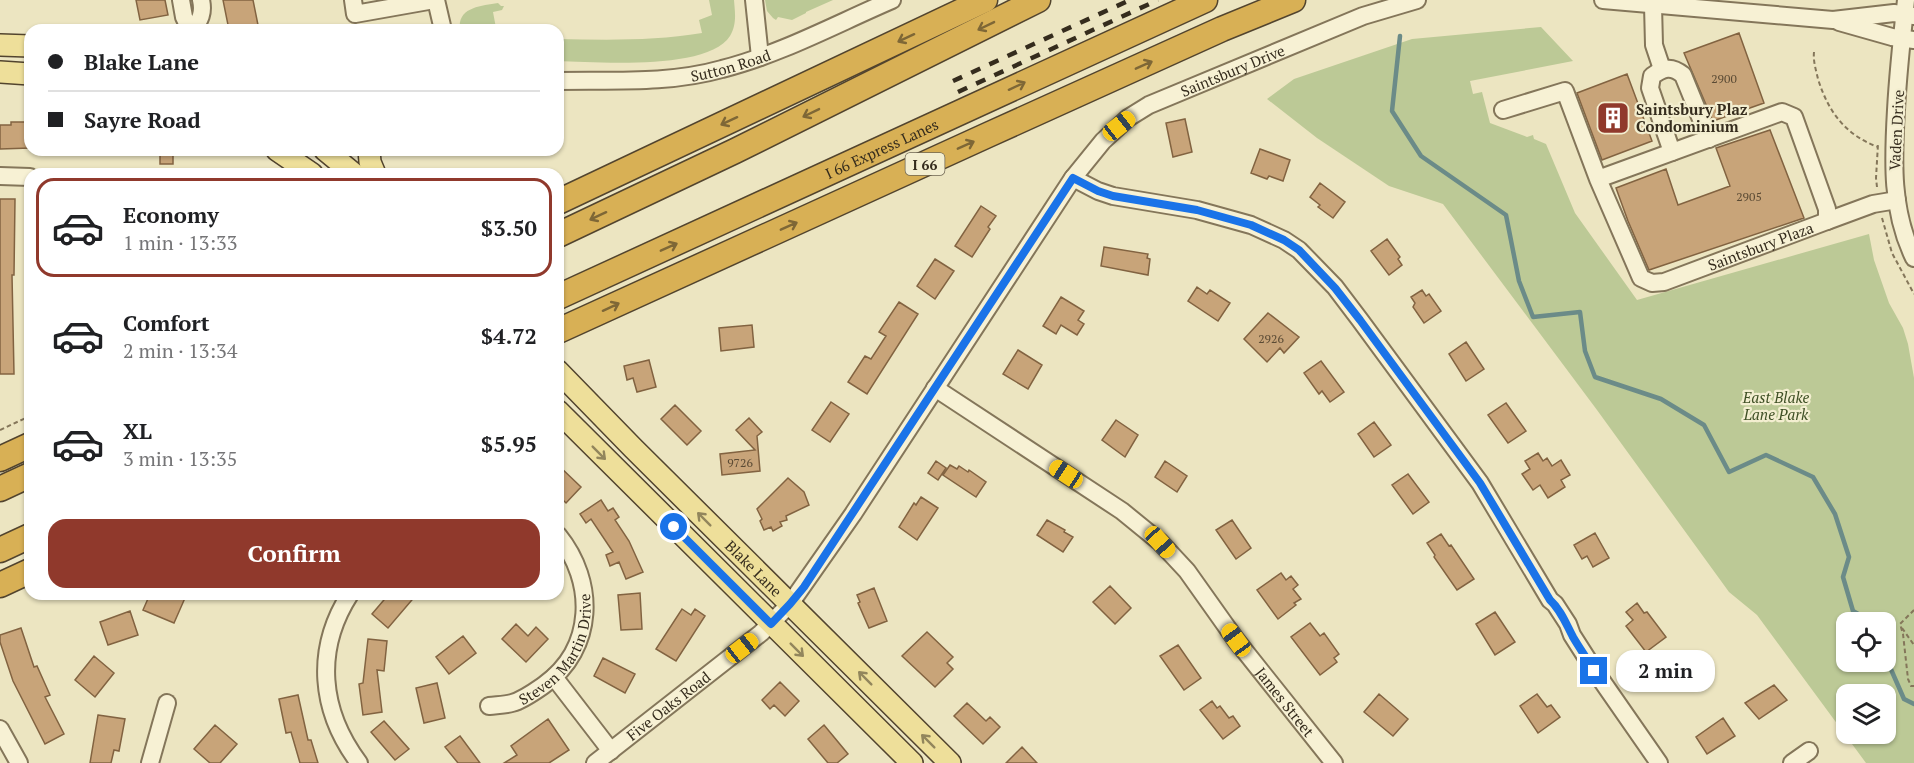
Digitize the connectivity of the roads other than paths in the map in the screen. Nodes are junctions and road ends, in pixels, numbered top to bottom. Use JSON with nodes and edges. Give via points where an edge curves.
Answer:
{"nodes":[{"id":1,"x":181,"y":0,"type":"edge"},
{"id":2,"x":201,"y":0,"type":"edge"},
{"id":3,"x":353,"y":0,"type":"edge"},
{"id":4,"x":435,"y":0,"type":"edge"},
{"id":5,"x":754,"y":0,"type":"edge"},
{"id":6,"x":892,"y":0,"type":"edge"},
{"id":7,"x":985,"y":0,"type":"edge"},
{"id":8,"x":1038,"y":0,"type":"edge"},
{"id":9,"x":1206,"y":0,"type":"edge"},
{"id":10,"x":1293,"y":0,"type":"edge"},
{"id":11,"x":1417,"y":0,"type":"edge"},
{"id":12,"x":1603,"y":0,"type":"edge"},
{"id":13,"x":1653,"y":5,"type":"junction"},
{"id":14,"x":1908,"y":10,"type":"edge"},
{"id":15,"x":1833,"y":20,"type":"junction"},
{"id":16,"x":188,"y":24,"type":"edge"},
{"id":17,"x":197,"y":24,"type":"edge"},
{"id":18,"x":441,"y":24,"type":"edge"},
{"id":19,"x":1908,"y":39,"type":"edge"},
{"id":20,"x":0,"y":45,"type":"edge"},
{"id":21,"x":24,"y":46,"type":"edge"},
{"id":22,"x":760,"y":57,"type":"junction"},
{"id":23,"x":1662,"y":69,"type":"junction"},
{"id":24,"x":0,"y":72,"type":"edge"},
{"id":25,"x":24,"y":74,"type":"edge"},
{"id":26,"x":564,"y":81,"type":"edge"},
{"id":27,"x":1503,"y":110,"type":"dead end"},
{"id":28,"x":1709,"y":139,"type":"junction"},
{"id":29,"x":1672,"y":152,"type":"junction"},
{"id":30,"x":286,"y":156,"type":"edge"},
{"id":31,"x":334,"y":156,"type":"edge"},
{"id":32,"x":303,"y":168,"type":"edge"},
{"id":33,"x":347,"y":168,"type":"edge"},
{"id":34,"x":0,"y":176,"type":"edge"},
{"id":35,"x":24,"y":177,"type":"edge"},
{"id":36,"x":1073,"y":178,"type":"junction"},
{"id":37,"x":1598,"y":179,"type":"junction"},
{"id":38,"x":564,"y":198,"type":"edge"},
{"id":39,"x":1896,"y":200,"type":"junction"},
{"id":40,"x":1827,"y":220,"type":"junction"},
{"id":41,"x":564,"y":232,"type":"edge"},
{"id":42,"x":1914,"y":258,"type":"edge"},
{"id":43,"x":564,"y":294,"type":"edge"},
{"id":44,"x":564,"y":328,"type":"edge"},
{"id":45,"x":564,"y":377,"type":"edge"},
{"id":46,"x":935,"y":388,"type":"junction"},
{"id":47,"x":564,"y":417,"type":"edge"},
{"id":48,"x":24,"y":448,"type":"edge"},
{"id":49,"x":0,"y":459,"type":"edge"},
{"id":50,"x":24,"y":478,"type":"edge"},
{"id":51,"x":0,"y":489,"type":"edge"},
{"id":52,"x":24,"y":539,"type":"edge"},
{"id":53,"x":564,"y":543,"type":"edge"},
{"id":54,"x":0,"y":550,"type":"edge"},
{"id":55,"x":24,"y":574,"type":"edge"},
{"id":56,"x":0,"y":585,"type":"edge"},
{"id":57,"x":347,"y":600,"type":"edge"},
{"id":58,"x":790,"y":604,"type":"junction"},
{"id":59,"x":771,"y":624,"type":"junction"},
{"id":60,"x":554,"y":677,"type":"junction"},
{"id":61,"x":167,"y":703,"type":"dead end"},
{"id":62,"x":489,"y":706,"type":"dead end"},
{"id":63,"x":0,"y":729,"type":"edge"},
{"id":64,"x":611,"y":751,"type":"junction"},
{"id":65,"x":1809,"y":751,"type":"dead end"},
{"id":66,"x":19,"y":763,"type":"edge"},
{"id":67,"x":150,"y":763,"type":"edge"},
{"id":68,"x":359,"y":763,"type":"edge"},
{"id":69,"x":595,"y":763,"type":"edge"},
{"id":70,"x":912,"y":763,"type":"edge"},
{"id":71,"x":950,"y":763,"type":"edge"},
{"id":72,"x":1334,"y":763,"type":"edge"},
{"id":73,"x":1659,"y":763,"type":"edge"},
{"id":74,"x":1792,"y":763,"type":"edge"}],
"edges":[{"from":1,"to":16,"type":"street"},
{"from":2,"to":17,"type":"street","via":[[203,9]]},
{"from":3,"to":4,"type":"street","via":[[355,14]]},
{"from":4,"to":18,"type":"street"},
{"from":5,"to":22,"type":"street"},
{"from":6,"to":22,"type":"street","name":"Sutton Road"},
{"from":7,"to":38,"type":"highway","one_way":true},
{"from":8,"to":41,"type":"highway","one_way":true},
{"from":43,"to":9,"type":"highway","name":"I 66 Express Lanes","one_way":true},
{"from":44,"to":10,"type":"highway","number":"I 66","one_way":true},
{"from":11,"to":36,"type":"street","name":"Saintsbury Drive","via":[[1363,16],[1149,105],[1103,141]]},
{"from":12,"to":13,"type":"street"},
{"from":13,"to":15,"type":"street"},
{"from":13,"to":23,"type":"street","via":[[1654,45]]},
{"from":14,"to":15,"type":"street"},
{"from":14,"to":19,"type":"street","name":"Vaden Drive"},
{"from":15,"to":19,"type":"street"},
{"from":19,"to":39,"type":"street","name":"Vaden Drive","via":[[1893,166]]},
{"from":20,"to":21,"type":"main road"},
{"from":22,"to":26,"type":"street","name":"Sutton Road","via":[[721,70],[672,79]]},
{"from":23,"to":28,"type":"street","via":[[1675,69],[1683,75]]},
{"from":23,"to":29,"type":"street","via":[[1652,76],[1650,88]]},
{"from":24,"to":25,"type":"main road"},
{"from":27,"to":37,"type":"street","name":"Saintsbury Plaza","via":[[1565,91]]},
{"from":28,"to":29,"type":"street","name":"Saintsbury Plaza"},
{"from":28,"to":40,"type":"street","name":"Saintsbury Plaza","via":[[1782,112],[1794,117],[1827,209]]},
{"from":29,"to":37,"type":"street","name":"Saintsbury Plaza"},
{"from":30,"to":32,"type":"main road"},
{"from":31,"to":33,"type":"main road"},
{"from":34,"to":35,"type":"street"},
{"from":36,"to":46,"type":"street","name":"Five Oaks Road"},
{"from":36,"to":73,"type":"street","via":[[1113,196],[1197,210],[1251,225],[1284,240],[1313,263],[1480,483],[1594,671]]},
{"from":37,"to":40,"type":"street","name":"Saintsbury Plaza","via":[[1641,278],[1652,283],[1664,282]]},
{"from":39,"to":40,"type":"street"},
{"from":39,"to":42,"type":"street","name":"Vaden Drive"},
{"from":58,"to":45,"type":"main road","name":"Blake Lane","one_way":true},
{"from":46,"to":58,"type":"street","name":"Five Oaks Road"},
{"from":46,"to":72,"type":"street","name":"James Street","via":[[1122,511],[1160,542],[1187,571]]},
{"from":47,"to":59,"type":"main road","name":"Blake Lane","one_way":true},
{"from":48,"to":49,"type":"highway"},
{"from":50,"to":51,"type":"highway"},
{"from":52,"to":54,"type":"highway"},
{"from":53,"to":60,"type":"street","name":"Steven Martin Drive","via":[[578,568],[585,610],[572,654]]},
{"from":55,"to":56,"type":"highway"},
{"from":57,"to":68,"type":"street","via":[[331,633],[326,677],[334,720]]},
{"from":58,"to":59,"type":"street","name":"Five Oaks Road"},
{"from":71,"to":58,"type":"main road","name":"Blake Lane","one_way":true},
{"from":59,"to":64,"type":"street","name":"Five Oaks Road"},
{"from":59,"to":70,"type":"main road","name":"Blake Lane","one_way":true},
{"from":60,"to":62,"type":"street","name":"Steven Martin Drive","via":[[513,703]]},
{"from":60,"to":64,"type":"street"},
{"from":61,"to":67,"type":"street"},
{"from":63,"to":66,"type":"street"},
{"from":64,"to":69,"type":"street","name":"Five Oaks Road"},
{"from":65,"to":74,"type":"street"}]}
